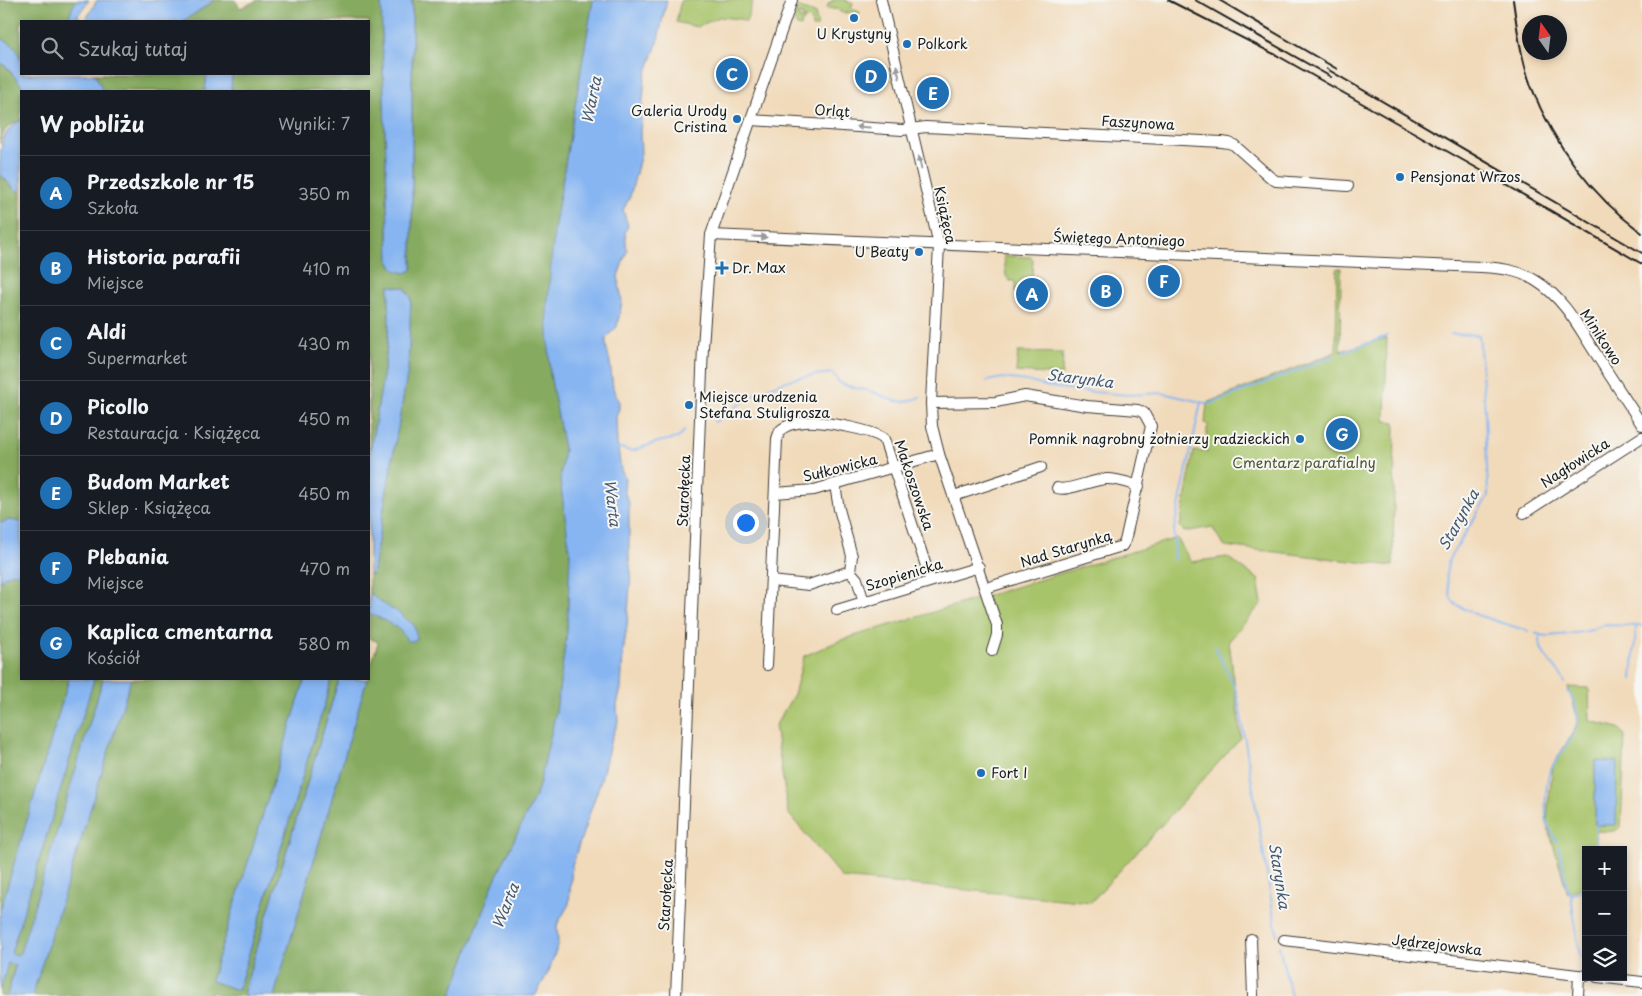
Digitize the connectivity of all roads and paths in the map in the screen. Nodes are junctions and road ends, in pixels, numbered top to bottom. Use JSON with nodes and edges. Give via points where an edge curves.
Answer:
{"nodes":[{"id":1,"x":792,"y":0,"type":"edge"},
{"id":2,"x":881,"y":0,"type":"edge"},
{"id":3,"x":750,"y":120,"type":"junction"},
{"id":4,"x":911,"y":129,"type":"junction"},
{"id":5,"x":1348,"y":186,"type":"dead end"},
{"id":6,"x":711,"y":235,"type":"junction"},
{"id":7,"x":936,"y":245,"type":"junction"},
{"id":8,"x":1525,"y":275,"type":"joint"},
{"id":9,"x":931,"y":403,"type":"junction"},
{"id":10,"x":1642,"y":425,"type":"edge"},
{"id":11,"x":1642,"y":437,"type":"edge"},
{"id":12,"x":940,"y":454,"type":"junction"},
{"id":13,"x":1041,"y":467,"type":"dead end"},
{"id":14,"x":894,"y":468,"type":"junction"},
{"id":15,"x":835,"y":484,"type":"junction"},
{"id":16,"x":1139,"y":486,"type":"junction"},
{"id":17,"x":1057,"y":488,"type":"dead end"},
{"id":18,"x":775,"y":494,"type":"junction"},
{"id":19,"x":954,"y":496,"type":"junction"},
{"id":20,"x":1524,"y":513,"type":"dead end"},
{"id":21,"x":979,"y":567,"type":"junction"},
{"id":22,"x":850,"y":571,"type":"junction"},
{"id":23,"x":771,"y":581,"type":"junction"},
{"id":24,"x":931,"y":581,"type":"junction"},
{"id":25,"x":986,"y":588,"type":"junction"},
{"id":26,"x":864,"y":602,"type":"junction"},
{"id":27,"x":837,"y":610,"type":"dead end"},
{"id":28,"x":992,"y":651,"type":"dead end"},
{"id":29,"x":767,"y":665,"type":"dead end"},
{"id":30,"x":1251,"y":939,"type":"dead end"},
{"id":31,"x":1284,"y":940,"type":"dead end"},
{"id":32,"x":1582,"y":976,"type":"edge"},
{"id":33,"x":1627,"y":980,"type":"edge"},
{"id":34,"x":1642,"y":982,"type":"edge"},
{"id":35,"x":676,"y":996,"type":"edge"},
{"id":36,"x":1253,"y":996,"type":"edge"},
{"id":37,"x":1578,"y":996,"type":"edge"}],
"edges":[{"from":1,"to":3,"type":"street","name":"Starołęcka"},
{"from":4,"to":2,"type":"street","name":"Książęca","one_way":true},
{"from":4,"to":3,"type":"street","name":"Orląt","one_way":true},
{"from":3,"to":6,"type":"street","name":"Starołęcka"},
{"from":4,"to":5,"type":"street","name":"Faszynowa","via":[[1032,131],[1226,142],[1276,181]]},
{"from":7,"to":4,"type":"street","name":"Książęca","one_way":true},
{"from":6,"to":7,"type":"street","name":"Świętego Antoniego","one_way":true},
{"from":6,"to":35,"type":"street","name":"Starołęcka","via":[[703,347]]},
{"from":7,"to":8,"type":"street","name":"Świętego Antoniego","via":[[1487,267]]},
{"from":7,"to":9,"type":"street","name":"Książęca"},
{"from":8,"to":10,"type":"street","name":"Minikowo","via":[[1562,304]]},
{"from":9,"to":12,"type":"street","name":"Książęca","via":[[932,426]]},
{"from":9,"to":16,"type":"street","name":"Nad Starynką","via":[[996,402],[1025,396],[1140,411],[1152,428]]},
{"from":11,"to":20,"type":"street","name":"Nagłowicka"},
{"from":12,"to":14,"type":"street","name":"Sułkowicka"},
{"from":12,"to":19,"type":"street","name":"Książęca"},
{"from":13,"to":19,"type":"street"},
{"from":14,"to":15,"type":"street","name":"Sułkowicka"},
{"from":14,"to":18,"type":"street","name":"Makoszowska","via":[[880,435],[816,422],[798,424],[785,427],[777,439]]},
{"from":14,"to":24,"type":"street","name":"Makoszowska"},
{"from":15,"to":18,"type":"street","name":"Sułkowicka"},
{"from":15,"to":22,"type":"street","via":[[852,556]]},
{"from":16,"to":17,"type":"street","via":[[1105,479],[1063,490]]},
{"from":16,"to":25,"type":"street","name":"Nad Starynką","via":[[1122,546]]},
{"from":18,"to":23,"type":"street","name":"Makoszowska"},
{"from":19,"to":21,"type":"street","name":"Książęca"},
{"from":21,"to":24,"type":"street","name":"Szopienicka"},
{"from":21,"to":25,"type":"street","name":"Książęca"},
{"from":22,"to":23,"type":"street","via":[[810,585]]},
{"from":22,"to":26,"type":"street","via":[[857,579]]},
{"from":23,"to":29,"type":"street","name":"Makoszowska"},
{"from":24,"to":26,"type":"street","name":"Szopienicka"},
{"from":25,"to":28,"type":"street","name":"Książęca","via":[[997,625]]},
{"from":26,"to":27,"type":"street","name":"Szopienicka"},
{"from":30,"to":36,"type":"street"},
{"from":31,"to":32,"type":"street","name":"Jędrzejowska"},
{"from":32,"to":37,"type":"street"},
{"from":33,"to":34,"type":"street"}]}
